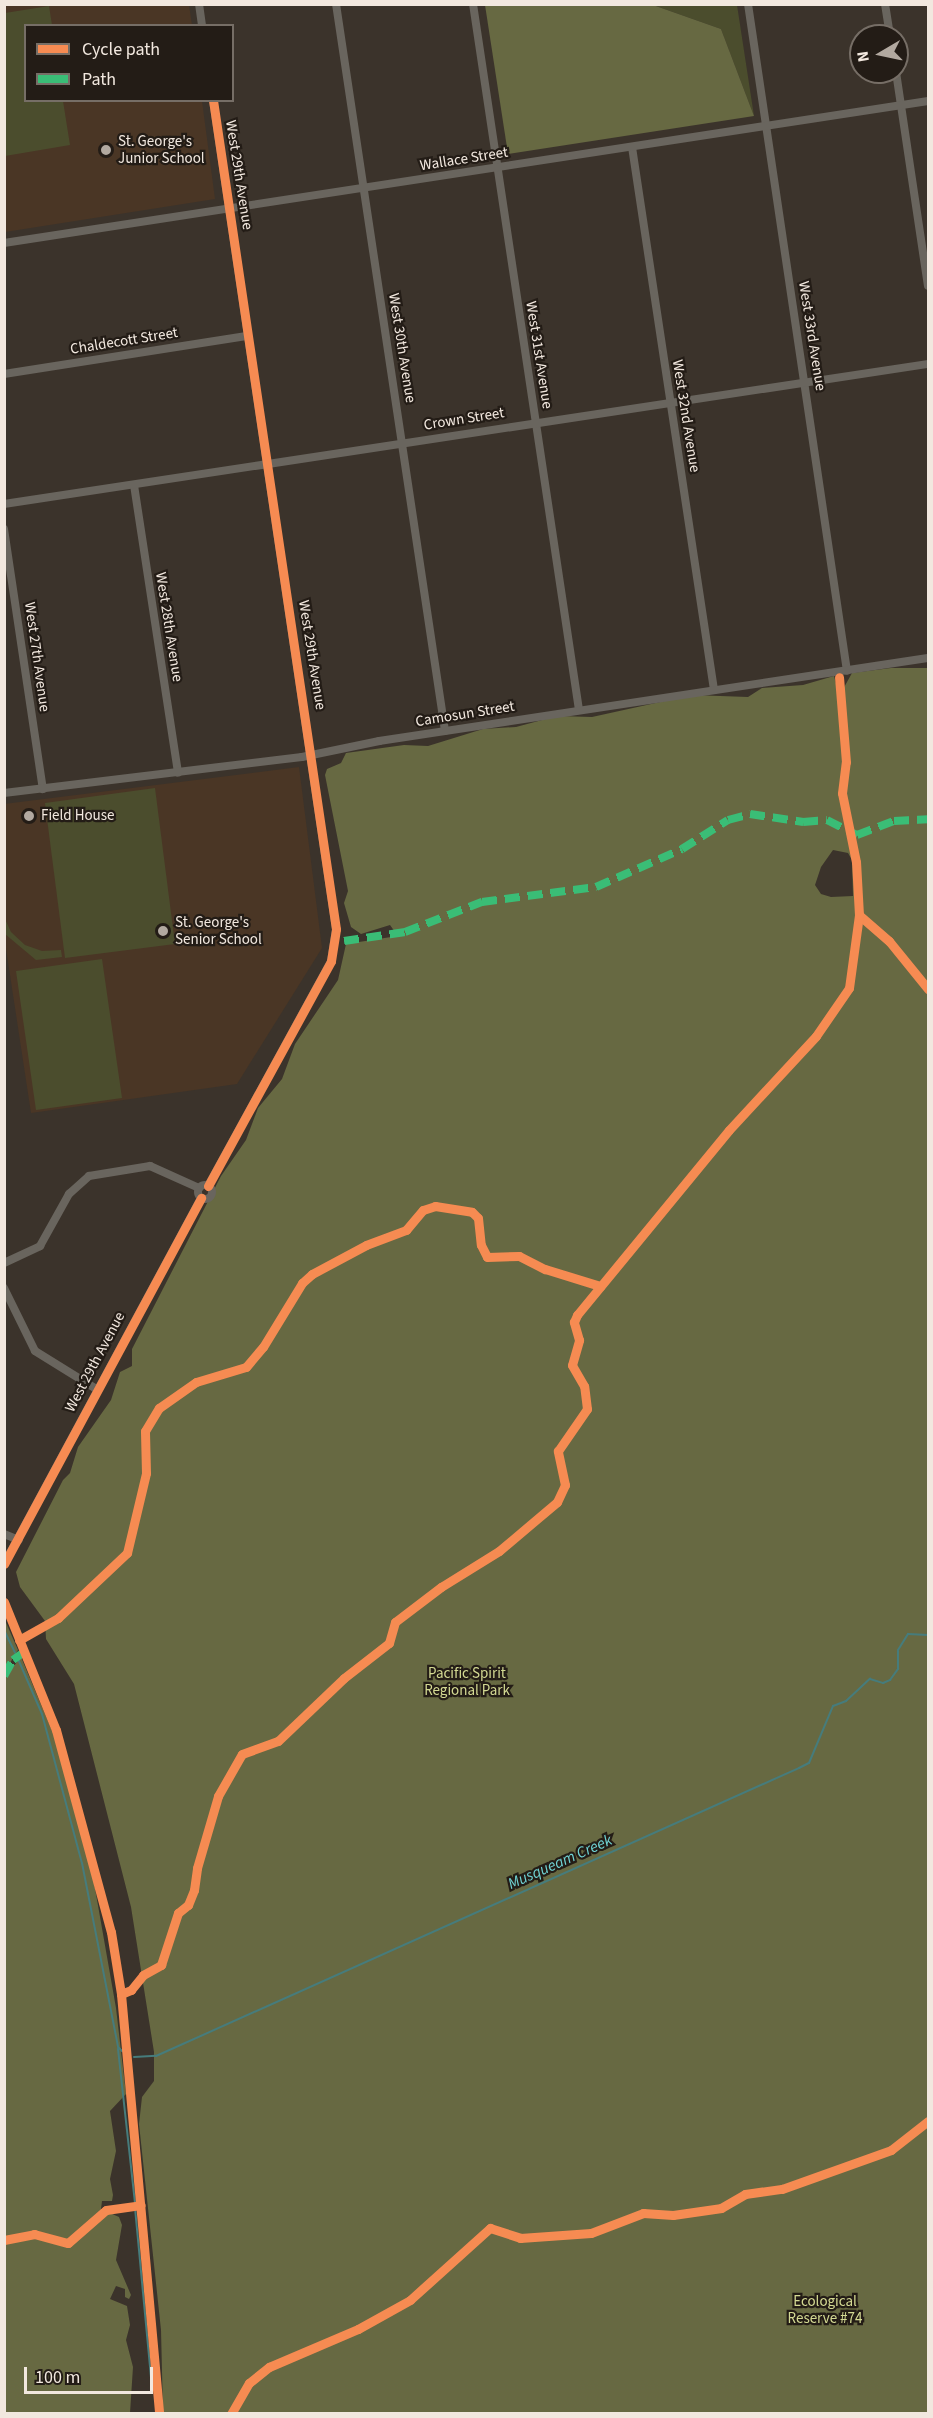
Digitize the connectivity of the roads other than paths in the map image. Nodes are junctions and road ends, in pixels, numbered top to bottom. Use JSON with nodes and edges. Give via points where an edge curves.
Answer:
{"nodes":[{"id":1,"x":199,"y":4,"type":"edge"},
{"id":2,"x":336,"y":4,"type":"edge"},
{"id":3,"x":473,"y":4,"type":"edge"},
{"id":4,"x":748,"y":4,"type":"edge"},
{"id":5,"x":885,"y":4,"type":"edge"},
{"id":6,"x":202,"y":24,"type":"edge"},
{"id":7,"x":888,"y":24,"type":"edge"},
{"id":8,"x":898,"y":84,"type":"edge"},
{"id":9,"x":928,"y":101,"type":"edge"},
{"id":10,"x":213,"y":102,"type":"edge"},
{"id":11,"x":901,"y":106,"type":"junction"},
{"id":12,"x":766,"y":126,"type":"junction"},
{"id":13,"x":632,"y":147,"type":"junction"},
{"id":14,"x":497,"y":168,"type":"junction"},
{"id":15,"x":363,"y":187,"type":"junction"},
{"id":16,"x":229,"y":207,"type":"junction"},
{"id":17,"x":4,"y":243,"type":"edge"},
{"id":18,"x":928,"y":286,"type":"edge"},
{"id":19,"x":248,"y":336,"type":"junction"},
{"id":20,"x":928,"y":364,"type":"edge"},
{"id":21,"x":4,"y":374,"type":"edge"},
{"id":22,"x":805,"y":382,"type":"junction"},
{"id":23,"x":671,"y":402,"type":"junction"},
{"id":24,"x":536,"y":422,"type":"junction"},
{"id":25,"x":403,"y":442,"type":"junction"},
{"id":26,"x":267,"y":463,"type":"junction"},
{"id":27,"x":134,"y":485,"type":"junction"},
{"id":28,"x":4,"y":504,"type":"edge"},
{"id":29,"x":4,"y":529,"type":"edge"},
{"id":30,"x":928,"y":658,"type":"edge"},
{"id":31,"x":847,"y":671,"type":"junction"},
{"id":32,"x":714,"y":690,"type":"junction"},
{"id":33,"x":579,"y":710,"type":"junction"},
{"id":34,"x":445,"y":731,"type":"junction"},
{"id":35,"x":312,"y":755,"type":"junction"},
{"id":36,"x":178,"y":773,"type":"junction"},
{"id":37,"x":43,"y":789,"type":"junction"},
{"id":38,"x":4,"y":793,"type":"edge"},
{"id":39,"x":208,"y":1186,"type":"junction"},
{"id":40,"x":199,"y":1188,"type":"junction"},
{"id":41,"x":201,"y":1198,"type":"junction"},
{"id":42,"x":4,"y":1263,"type":"edge"},
{"id":43,"x":4,"y":1288,"type":"edge"},
{"id":44,"x":98,"y":1390,"type":"junction"},
{"id":45,"x":4,"y":1534,"type":"edge"},
{"id":46,"x":19,"y":1540,"type":"junction"},
{"id":47,"x":4,"y":1564,"type":"edge"}],
"edges":[{"from":1,"to":6,"type":"street"},
{"from":2,"to":15,"type":"street","name":"West 30th Avenue"},
{"from":3,"to":14,"type":"street","name":"West 31st Avenue"},
{"from":4,"to":12,"type":"street","name":"West 33rd Avenue"},
{"from":5,"to":7,"type":"street"},
{"from":8,"to":11,"type":"street"},
{"from":9,"to":11,"type":"street","name":"Wallace Street"},
{"from":10,"to":16,"type":"street","name":"West 29th Avenue"},
{"from":11,"to":12,"type":"street","name":"Wallace Street"},
{"from":11,"to":18,"type":"street"},
{"from":12,"to":13,"type":"street","name":"Wallace Street"},
{"from":12,"to":22,"type":"street","name":"West 33rd Avenue"},
{"from":13,"to":14,"type":"street","name":"Wallace Street"},
{"from":13,"to":23,"type":"street","name":"West 32nd Avenue"},
{"from":14,"to":15,"type":"street","name":"Wallace Street"},
{"from":14,"to":24,"type":"street","name":"West 31st Avenue"},
{"from":15,"to":16,"type":"street","name":"Wallace Street"},
{"from":15,"to":25,"type":"street","name":"West 30th Avenue"},
{"from":16,"to":17,"type":"street","name":"Wallace Street"},
{"from":16,"to":19,"type":"street","name":"West 29th Avenue"},
{"from":19,"to":21,"type":"street","name":"Chaldecott Street"},
{"from":19,"to":26,"type":"street","name":"West 29th Avenue"},
{"from":20,"to":22,"type":"street","name":"Crown Street"},
{"from":22,"to":23,"type":"street","name":"Crown Street"},
{"from":22,"to":31,"type":"street","name":"West 33rd Avenue"},
{"from":23,"to":24,"type":"street","name":"Crown Street"},
{"from":23,"to":32,"type":"street","name":"West 32nd Avenue"},
{"from":24,"to":25,"type":"street","name":"Crown Street"},
{"from":24,"to":33,"type":"street","name":"West 31st Avenue"},
{"from":25,"to":26,"type":"street","name":"Crown Street"},
{"from":25,"to":34,"type":"street","name":"West 30th Avenue"},
{"from":26,"to":27,"type":"street","name":"Crown Street"},
{"from":26,"to":35,"type":"street","name":"West 29th Avenue"},
{"from":27,"to":28,"type":"street","name":"Crown Street"},
{"from":27,"to":36,"type":"street","name":"West 28th Avenue"},
{"from":29,"to":37,"type":"street","name":"West 27th Avenue"},
{"from":30,"to":31,"type":"street","name":"Camosun Street"},
{"from":31,"to":32,"type":"street","name":"Camosun Street"},
{"from":32,"to":33,"type":"street","name":"Camosun Street"},
{"from":33,"to":34,"type":"street","name":"Camosun Street"},
{"from":34,"to":35,"type":"street","name":"Camosun Street"},
{"from":35,"to":36,"type":"street","name":"Camosun Street"},
{"from":35,"to":39,"type":"street","name":"West 29th Avenue","via":[[336,947]]},
{"from":36,"to":37,"type":"street","name":"Camosun Street"},
{"from":37,"to":38,"type":"street","name":"Camosun Street"},
{"from":39,"to":40,"type":"street"},
{"from":39,"to":41,"type":"street","name":"West 29th Avenue","via":[[211,1196]]},
{"from":40,"to":41,"type":"street"},
{"from":40,"to":42,"type":"street","via":[[150,1166],[89,1176],[69,1194],[40,1246]]},
{"from":41,"to":44,"type":"street","name":"West 29th Avenue"},
{"from":43,"to":44,"type":"street","via":[[35,1351],[47,1362]]},
{"from":44,"to":46,"type":"street","name":"West 29th Avenue"},
{"from":45,"to":46,"type":"street"},
{"from":46,"to":47,"type":"street","name":"West 29th Avenue"}]}
